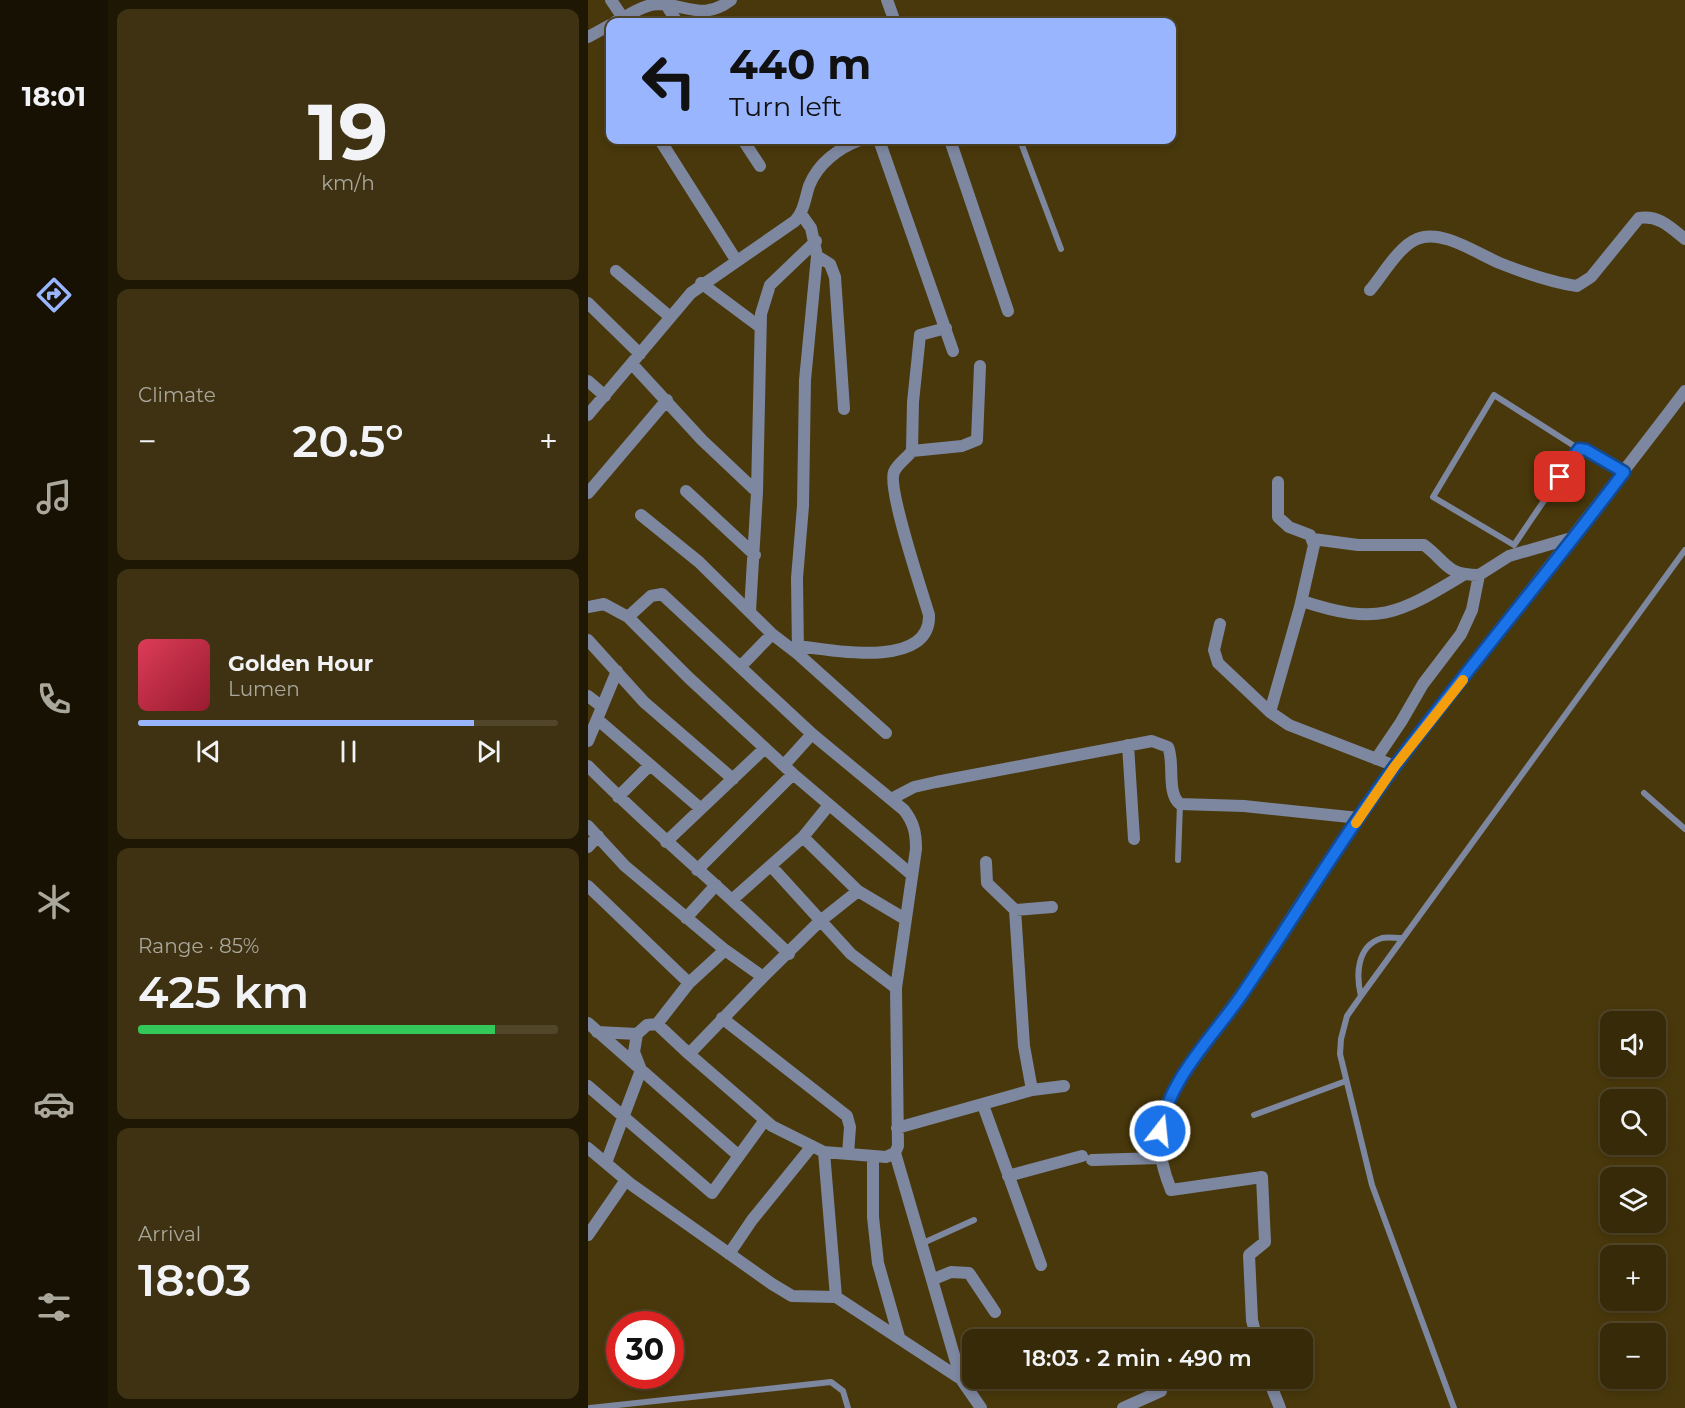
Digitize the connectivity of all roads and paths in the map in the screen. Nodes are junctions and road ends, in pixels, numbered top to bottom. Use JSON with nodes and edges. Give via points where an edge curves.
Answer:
{"nodes":[{"id":1,"x":611,"y":0,"type":"edge"},
{"id":2,"x":731,"y":0,"type":"edge"},
{"id":3,"x":887,"y":0,"type":"edge"},
{"id":4,"x":670,"y":3,"type":"edge"},
{"id":5,"x":618,"y":18,"type":"edge"},
{"id":6,"x":623,"y":18,"type":"edge"},
{"id":7,"x":676,"y":18,"type":"edge"},
{"id":8,"x":894,"y":18,"type":"edge"},
{"id":9,"x":606,"y":27,"type":"edge"},
{"id":10,"x":588,"y":36,"type":"edge"},
{"id":11,"x":663,"y":144,"type":"edge"},
{"id":12,"x":746,"y":144,"type":"edge"},
{"id":13,"x":852,"y":144,"type":"edge"},
{"id":14,"x":880,"y":144,"type":"edge"},
{"id":15,"x":951,"y":144,"type":"edge"},
{"id":16,"x":1022,"y":144,"type":"edge"},
{"id":17,"x":760,"y":166,"type":"dead end"},
{"id":18,"x":801,"y":214,"type":"junction"},
{"id":19,"x":1685,"y":239,"type":"edge"},
{"id":20,"x":816,"y":241,"type":"junction"},
{"id":21,"x":1061,"y":249,"type":"dead end"},
{"id":22,"x":817,"y":256,"type":"junction"},
{"id":23,"x":736,"y":260,"type":"junction"},
{"id":24,"x":616,"y":271,"type":"dead end"},
{"id":25,"x":701,"y":283,"type":"junction"},
{"id":26,"x":1370,"y":290,"type":"dead end"},
{"id":27,"x":588,"y":303,"type":"edge"},
{"id":28,"x":1008,"y":311,"type":"dead end"},
{"id":29,"x":669,"y":316,"type":"junction"},
{"id":30,"x":760,"y":327,"type":"junction"},
{"id":31,"x":946,"y":328,"type":"junction"},
{"id":32,"x":953,"y":351,"type":"dead end"},
{"id":33,"x":636,"y":359,"type":"junction"},
{"id":34,"x":980,"y":366,"type":"dead end"},
{"id":35,"x":588,"y":381,"type":"edge"},
{"id":36,"x":1685,"y":391,"type":"edge"},
{"id":37,"x":605,"y":396,"type":"junction"},
{"id":38,"x":667,"y":400,"type":"junction"},
{"id":39,"x":844,"y":409,"type":"dead end"},
{"id":40,"x":588,"y":415,"type":"edge"},
{"id":41,"x":1579,"y":449,"type":"junction"},
{"id":42,"x":912,"y":451,"type":"junction"},
{"id":43,"x":1624,"y":472,"type":"junction"},
{"id":44,"x":1278,"y":482,"type":"dead end"},
{"id":45,"x":686,"y":491,"type":"dead end"},
{"id":46,"x":757,"y":492,"type":"junction"},
{"id":47,"x":588,"y":494,"type":"edge"},
{"id":48,"x":640,"y":515,"type":"dead end"},
{"id":49,"x":1575,"y":537,"type":"junction"},
{"id":50,"x":1313,"y":539,"type":"junction"},
{"id":51,"x":1685,"y":550,"type":"edge"},
{"id":52,"x":755,"y":555,"type":"junction"},
{"id":53,"x":1463,"y":575,"type":"junction"},
{"id":54,"x":1479,"y":575,"type":"junction"},
{"id":55,"x":1302,"y":601,"type":"junction"},
{"id":56,"x":588,"y":607,"type":"edge"},
{"id":57,"x":750,"y":611,"type":"junction"},
{"id":58,"x":628,"y":617,"type":"junction"},
{"id":59,"x":1220,"y":624,"type":"dead end"},
{"id":60,"x":772,"y":634,"type":"junction"},
{"id":61,"x":588,"y":640,"type":"edge"},
{"id":62,"x":799,"y":650,"type":"junction"},
{"id":63,"x":742,"y":665,"type":"junction"},
{"id":64,"x":617,"y":671,"type":"junction"},
{"id":65,"x":588,"y":696,"type":"edge"},
{"id":66,"x":601,"y":706,"type":"junction"},
{"id":67,"x":1270,"y":712,"type":"junction"},
{"id":68,"x":597,"y":719,"type":"junction"},
{"id":69,"x":886,"y":733,"type":"dead end"},
{"id":70,"x":812,"y":734,"type":"junction"},
{"id":71,"x":588,"y":741,"type":"edge"},
{"id":72,"x":1128,"y":745,"type":"junction"},
{"id":73,"x":765,"y":748,"type":"junction"},
{"id":74,"x":1376,"y":759,"type":"junction"},
{"id":75,"x":650,"y":765,"type":"junction"},
{"id":76,"x":588,"y":766,"type":"edge"},
{"id":77,"x":1395,"y":766,"type":"junction"},
{"id":78,"x":788,"y":769,"type":"junction"},
{"id":79,"x":733,"y":779,"type":"junction"},
{"id":80,"x":1644,"y":793,"type":"dead end"},
{"id":81,"x":618,"y":797,"type":"junction"},
{"id":82,"x":891,"y":799,"type":"junction"},
{"id":83,"x":1180,"y":804,"type":"junction"},
{"id":84,"x":829,"y":806,"type":"junction"},
{"id":85,"x":700,"y":808,"type":"junction"},
{"id":86,"x":1359,"y":818,"type":"junction"},
{"id":87,"x":588,"y":826,"type":"edge"},
{"id":88,"x":1685,"y":829,"type":"edge"},
{"id":89,"x":598,"y":836,"type":"junction"},
{"id":90,"x":803,"y":837,"type":"junction"},
{"id":91,"x":1134,"y":839,"type":"dead end"},
{"id":92,"x":666,"y":842,"type":"junction"},
{"id":93,"x":588,"y":847,"type":"edge"},
{"id":94,"x":1178,"y":860,"type":"dead end"},
{"id":95,"x":986,"y":862,"type":"dead end"},
{"id":96,"x":771,"y":866,"type":"junction"},
{"id":97,"x":697,"y":870,"type":"junction"},
{"id":98,"x":912,"y":875,"type":"junction"},
{"id":99,"x":716,"y":885,"type":"junction"},
{"id":100,"x":588,"y":886,"type":"edge"},
{"id":101,"x":858,"y":891,"type":"junction"},
{"id":102,"x":733,"y":898,"type":"junction"},
{"id":103,"x":1052,"y":907,"type":"dead end"},
{"id":104,"x":1015,"y":910,"type":"junction"},
{"id":105,"x":686,"y":918,"type":"junction"},
{"id":106,"x":905,"y":919,"type":"junction"},
{"id":107,"x":819,"y":922,"type":"junction"},
{"id":108,"x":1401,"y":938,"type":"junction"},
{"id":109,"x":725,"y":950,"type":"junction"},
{"id":110,"x":789,"y":954,"type":"junction"},
{"id":111,"x":763,"y":977,"type":"junction"},
{"id":112,"x":689,"y":983,"type":"junction"},
{"id":113,"x":896,"y":988,"type":"junction"},
{"id":114,"x":1361,"y":996,"type":"junction"},
{"id":115,"x":722,"y":1018,"type":"junction"},
{"id":116,"x":657,"y":1024,"type":"junction"},
{"id":117,"x":593,"y":1028,"type":"edge"},
{"id":118,"x":637,"y":1034,"type":"junction"},
{"id":119,"x":689,"y":1054,"type":"junction"},
{"id":120,"x":641,"y":1070,"type":"junction"},
{"id":121,"x":1346,"y":1081,"type":"junction"},
{"id":122,"x":588,"y":1086,"type":"edge"},
{"id":123,"x":1064,"y":1086,"type":"dead end"},
{"id":124,"x":1032,"y":1090,"type":"junction"},
{"id":125,"x":982,"y":1105,"type":"junction"},
{"id":126,"x":1254,"y":1115,"type":"dead end"},
{"id":127,"x":622,"y":1116,"type":"junction"},
{"id":128,"x":765,"y":1120,"type":"junction"},
{"id":129,"x":897,"y":1128,"type":"junction"},
{"id":130,"x":812,"y":1146,"type":"junction"},
{"id":131,"x":588,"y":1148,"type":"edge"},
{"id":132,"x":824,"y":1152,"type":"junction"},
{"id":133,"x":895,"y":1153,"type":"junction"},
{"id":134,"x":848,"y":1154,"type":"junction"},
{"id":135,"x":739,"y":1156,"type":"junction"},
{"id":136,"x":873,"y":1156,"type":"junction"},
{"id":137,"x":1160,"y":1158,"type":"junction"},
{"id":138,"x":606,"y":1163,"type":"junction"},
{"id":139,"x":1008,"y":1176,"type":"junction"},
{"id":140,"x":627,"y":1180,"type":"junction"},
{"id":141,"x":974,"y":1220,"type":"dead end"},
{"id":142,"x":588,"y":1235,"type":"edge"},
{"id":143,"x":922,"y":1243,"type":"junction"},
{"id":144,"x":729,"y":1254,"type":"junction"},
{"id":145,"x":1041,"y":1265,"type":"dead end"},
{"id":146,"x":934,"y":1279,"type":"junction"},
{"id":147,"x":836,"y":1298,"type":"junction"},
{"id":148,"x":995,"y":1312,"type":"dead end"},
{"id":149,"x":1254,"y":1329,"type":"edge"},
{"id":150,"x":899,"y":1336,"type":"junction"},
{"id":151,"x":961,"y":1379,"type":"junction"},
{"id":152,"x":1272,"y":1389,"type":"edge"},
{"id":153,"x":1161,"y":1391,"type":"dead end"},
{"id":154,"x":590,"y":1408,"type":"edge"},
{"id":155,"x":848,"y":1408,"type":"edge"},
{"id":156,"x":981,"y":1408,"type":"edge"},
{"id":157,"x":1123,"y":1408,"type":"edge"},
{"id":158,"x":1280,"y":1408,"type":"edge"},
{"id":159,"x":1454,"y":1408,"type":"edge"}],
"edges":[{"from":1,"to":5,"type":"street"},
{"from":2,"to":4,"type":"street","via":[[706,12]]},
{"from":3,"to":8,"type":"street"},
{"from":4,"to":6,"type":"street","via":[[643,8]]},
{"from":4,"to":7,"type":"street"},
{"from":9,"to":10,"type":"street"},
{"from":11,"to":23,"type":"street"},
{"from":12,"to":17,"type":"street"},
{"from":13,"to":18,"type":"street","via":[[834,153],[821,167],[810,184]]},
{"from":14,"to":31,"type":"street"},
{"from":15,"to":28,"type":"street"},
{"from":16,"to":21,"type":"lane"},
{"from":18,"to":20,"type":"street"},
{"from":18,"to":23,"type":"street"},
{"from":19,"to":26,"type":"street","via":[[1663,221],[1652,216],[1639,218],[1591,277],[1577,286],[1503,265],[1427,236],[1414,240]]},
{"from":20,"to":22,"type":"street"},
{"from":20,"to":30,"type":"street","via":[[770,285]]},
{"from":22,"to":39,"type":"street","via":[[830,264],[835,277]]},
{"from":22,"to":62,"type":"street","via":[[806,380],[806,450],[797,578]]},
{"from":23,"to":25,"type":"street"},
{"from":24,"to":29,"type":"street"},
{"from":25,"to":29,"type":"street"},
{"from":25,"to":30,"type":"street"},
{"from":27,"to":33,"type":"street"},
{"from":29,"to":33,"type":"street"},
{"from":30,"to":46,"type":"street"},
{"from":31,"to":32,"type":"street"},
{"from":31,"to":42,"type":"street","via":[[920,335]]},
{"from":33,"to":37,"type":"street"},
{"from":33,"to":38,"type":"street"},
{"from":34,"to":42,"type":"street","via":[[977,440],[962,446]]},
{"from":35,"to":37,"type":"street"},
{"from":36,"to":43,"type":"street"},
{"from":37,"to":40,"type":"street"},
{"from":38,"to":46,"type":"street"},
{"from":38,"to":47,"type":"street"},
{"from":41,"to":41,"type":"lane","via":[[1514,545],[1433,497],[1494,395]]},
{"from":41,"to":43,"type":"lane"},
{"from":42,"to":62,"type":"street","via":[[894,470],[892,480],[929,615],[925,636],[898,650]]},
{"from":43,"to":49,"type":"street"},
{"from":44,"to":50,"type":"street","via":[[1278,517]]},
{"from":45,"to":52,"type":"street"},
{"from":46,"to":52,"type":"street"},
{"from":48,"to":57,"type":"street","via":[[699,562]]},
{"from":49,"to":54,"type":"street","via":[[1509,556]]},
{"from":49,"to":77,"type":"street"},
{"from":50,"to":53,"type":"street","via":[[1358,545],[1424,544],[1451,571]]},
{"from":50,"to":55,"type":"street"},
{"from":51,"to":108,"type":"lane"},
{"from":52,"to":57,"type":"street"},
{"from":53,"to":54,"type":"street"},
{"from":53,"to":55,"type":"street","via":[[1412,606],[1372,615],[1339,613]]},
{"from":54,"to":74,"type":"street","via":[[1472,610],[1461,633]]},
{"from":55,"to":67,"type":"street"},
{"from":56,"to":58,"type":"street","via":[[604,604]]},
{"from":57,"to":60,"type":"street"},
{"from":58,"to":63,"type":"street","via":[[651,596],[662,594]]},
{"from":58,"to":73,"type":"street"},
{"from":59,"to":67,"type":"street","via":[[1215,650],[1218,663]]},
{"from":60,"to":62,"type":"street"},
{"from":60,"to":63,"type":"street"},
{"from":61,"to":64,"type":"street"},
{"from":62,"to":69,"type":"street"},
{"from":63,"to":70,"type":"street"},
{"from":64,"to":66,"type":"street"},
{"from":64,"to":79,"type":"street","via":[[644,702]]},
{"from":65,"to":66,"type":"street"},
{"from":66,"to":68,"type":"street"},
{"from":67,"to":74,"type":"street","via":[[1289,725]]},
{"from":68,"to":71,"type":"street"},
{"from":68,"to":75,"type":"street"},
{"from":70,"to":78,"type":"street"},
{"from":70,"to":82,"type":"street"},
{"from":72,"to":82,"type":"street","via":[[914,787]]},
{"from":72,"to":83,"type":"street","via":[[1152,741],[1168,747],[1172,754],[1174,794]]},
{"from":72,"to":91,"type":"street"},
{"from":73,"to":78,"type":"street"},
{"from":73,"to":79,"type":"street"},
{"from":74,"to":77,"type":"street"},
{"from":75,"to":81,"type":"street"},
{"from":75,"to":85,"type":"street"},
{"from":76,"to":81,"type":"street"},
{"from":77,"to":86,"type":"street"},
{"from":78,"to":84,"type":"street"},
{"from":78,"to":97,"type":"street"},
{"from":79,"to":85,"type":"street"},
{"from":80,"to":88,"type":"lane"},
{"from":81,"to":92,"type":"street"},
{"from":82,"to":98,"type":"street","via":[[904,810],[916,831]]},
{"from":83,"to":86,"type":"street"},
{"from":83,"to":94,"type":"lane"},
{"from":84,"to":90,"type":"street"},
{"from":84,"to":98,"type":"street"},
{"from":85,"to":92,"type":"street"},
{"from":86,"to":137,"type":"street","via":[[1241,996],[1176,1085],[1163,1112]]},
{"from":87,"to":89,"type":"street"},
{"from":89,"to":93,"type":"street"},
{"from":89,"to":105,"type":"street","via":[[625,866]]},
{"from":90,"to":96,"type":"street"},
{"from":90,"to":101,"type":"street"},
{"from":92,"to":97,"type":"street"},
{"from":95,"to":104,"type":"street","via":[[987,882]]},
{"from":96,"to":102,"type":"street"},
{"from":96,"to":107,"type":"street"},
{"from":97,"to":99,"type":"street"},
{"from":98,"to":106,"type":"street"},
{"from":99,"to":102,"type":"street"},
{"from":99,"to":105,"type":"street"},
{"from":100,"to":112,"type":"street"},
{"from":101,"to":106,"type":"street"},
{"from":101,"to":107,"type":"street"},
{"from":102,"to":110,"type":"street"},
{"from":103,"to":104,"type":"street"},
{"from":104,"to":124,"type":"street","via":[[1024,1046]]},
{"from":105,"to":109,"type":"street"},
{"from":106,"to":113,"type":"street"},
{"from":107,"to":110,"type":"street"},
{"from":107,"to":113,"type":"street","via":[[851,954]]},
{"from":108,"to":114,"type":"lane"},
{"from":108,"to":114,"type":"lane","via":[[1382,938],[1365,953],[1356,977]]},
{"from":109,"to":111,"type":"street"},
{"from":109,"to":112,"type":"street"},
{"from":110,"to":111,"type":"street"},
{"from":111,"to":115,"type":"street"},
{"from":112,"to":116,"type":"street"},
{"from":113,"to":129,"type":"street"},
{"from":114,"to":121,"type":"lane","via":[[1347,1016],[1341,1039]]},
{"from":115,"to":119,"type":"street"},
{"from":115,"to":134,"type":"street","via":[[847,1116]]},
{"from":116,"to":118,"type":"street","via":[[647,1025]]},
{"from":116,"to":119,"type":"street"},
{"from":117,"to":118,"type":"street"},
{"from":117,"to":120,"type":"street"},
{"from":118,"to":120,"type":"street","via":[[634,1052]]},
{"from":119,"to":128,"type":"street"},
{"from":120,"to":127,"type":"street"},
{"from":120,"to":135,"type":"street"},
{"from":121,"to":126,"type":"lane"},
{"from":121,"to":159,"type":"lane","via":[[1372,1185]]},
{"from":122,"to":127,"type":"street"},
{"from":123,"to":124,"type":"street"},
{"from":124,"to":125,"type":"street"},
{"from":125,"to":129,"type":"street"},
{"from":125,"to":139,"type":"street"},
{"from":127,"to":135,"type":"street","via":[[712,1193]]},
{"from":127,"to":138,"type":"street"},
{"from":128,"to":130,"type":"street"},
{"from":128,"to":135,"type":"street"},
{"from":129,"to":133,"type":"street"},
{"from":130,"to":132,"type":"street"},
{"from":130,"to":144,"type":"street"},
{"from":131,"to":138,"type":"street"},
{"from":132,"to":134,"type":"street"},
{"from":132,"to":147,"type":"street"},
{"from":133,"to":136,"type":"street"},
{"from":133,"to":143,"type":"street"},
{"from":134,"to":136,"type":"street"},
{"from":136,"to":150,"type":"street","via":[[878,1263]]},
{"from":137,"to":139,"type":"street","via":[[1087,1158]]},
{"from":137,"to":149,"type":"street","via":[[1171,1190],[1262,1177],[1265,1242],[1249,1255]]},
{"from":138,"to":140,"type":"street"},
{"from":139,"to":145,"type":"street"},
{"from":140,"to":142,"type":"street"},
{"from":140,"to":144,"type":"street"},
{"from":141,"to":143,"type":"lane"},
{"from":143,"to":146,"type":"street"},
{"from":144,"to":147,"type":"street","via":[[792,1296]]},
{"from":146,"to":148,"type":"street","via":[[951,1272],[969,1273]]},
{"from":146,"to":151,"type":"street"},
{"from":147,"to":150,"type":"street"},
{"from":150,"to":151,"type":"street"},
{"from":151,"to":156,"type":"street"},
{"from":152,"to":158,"type":"street"},
{"from":153,"to":157,"type":"street"},
{"from":154,"to":155,"type":"lane","via":[[831,1382],[843,1391]]}]}
